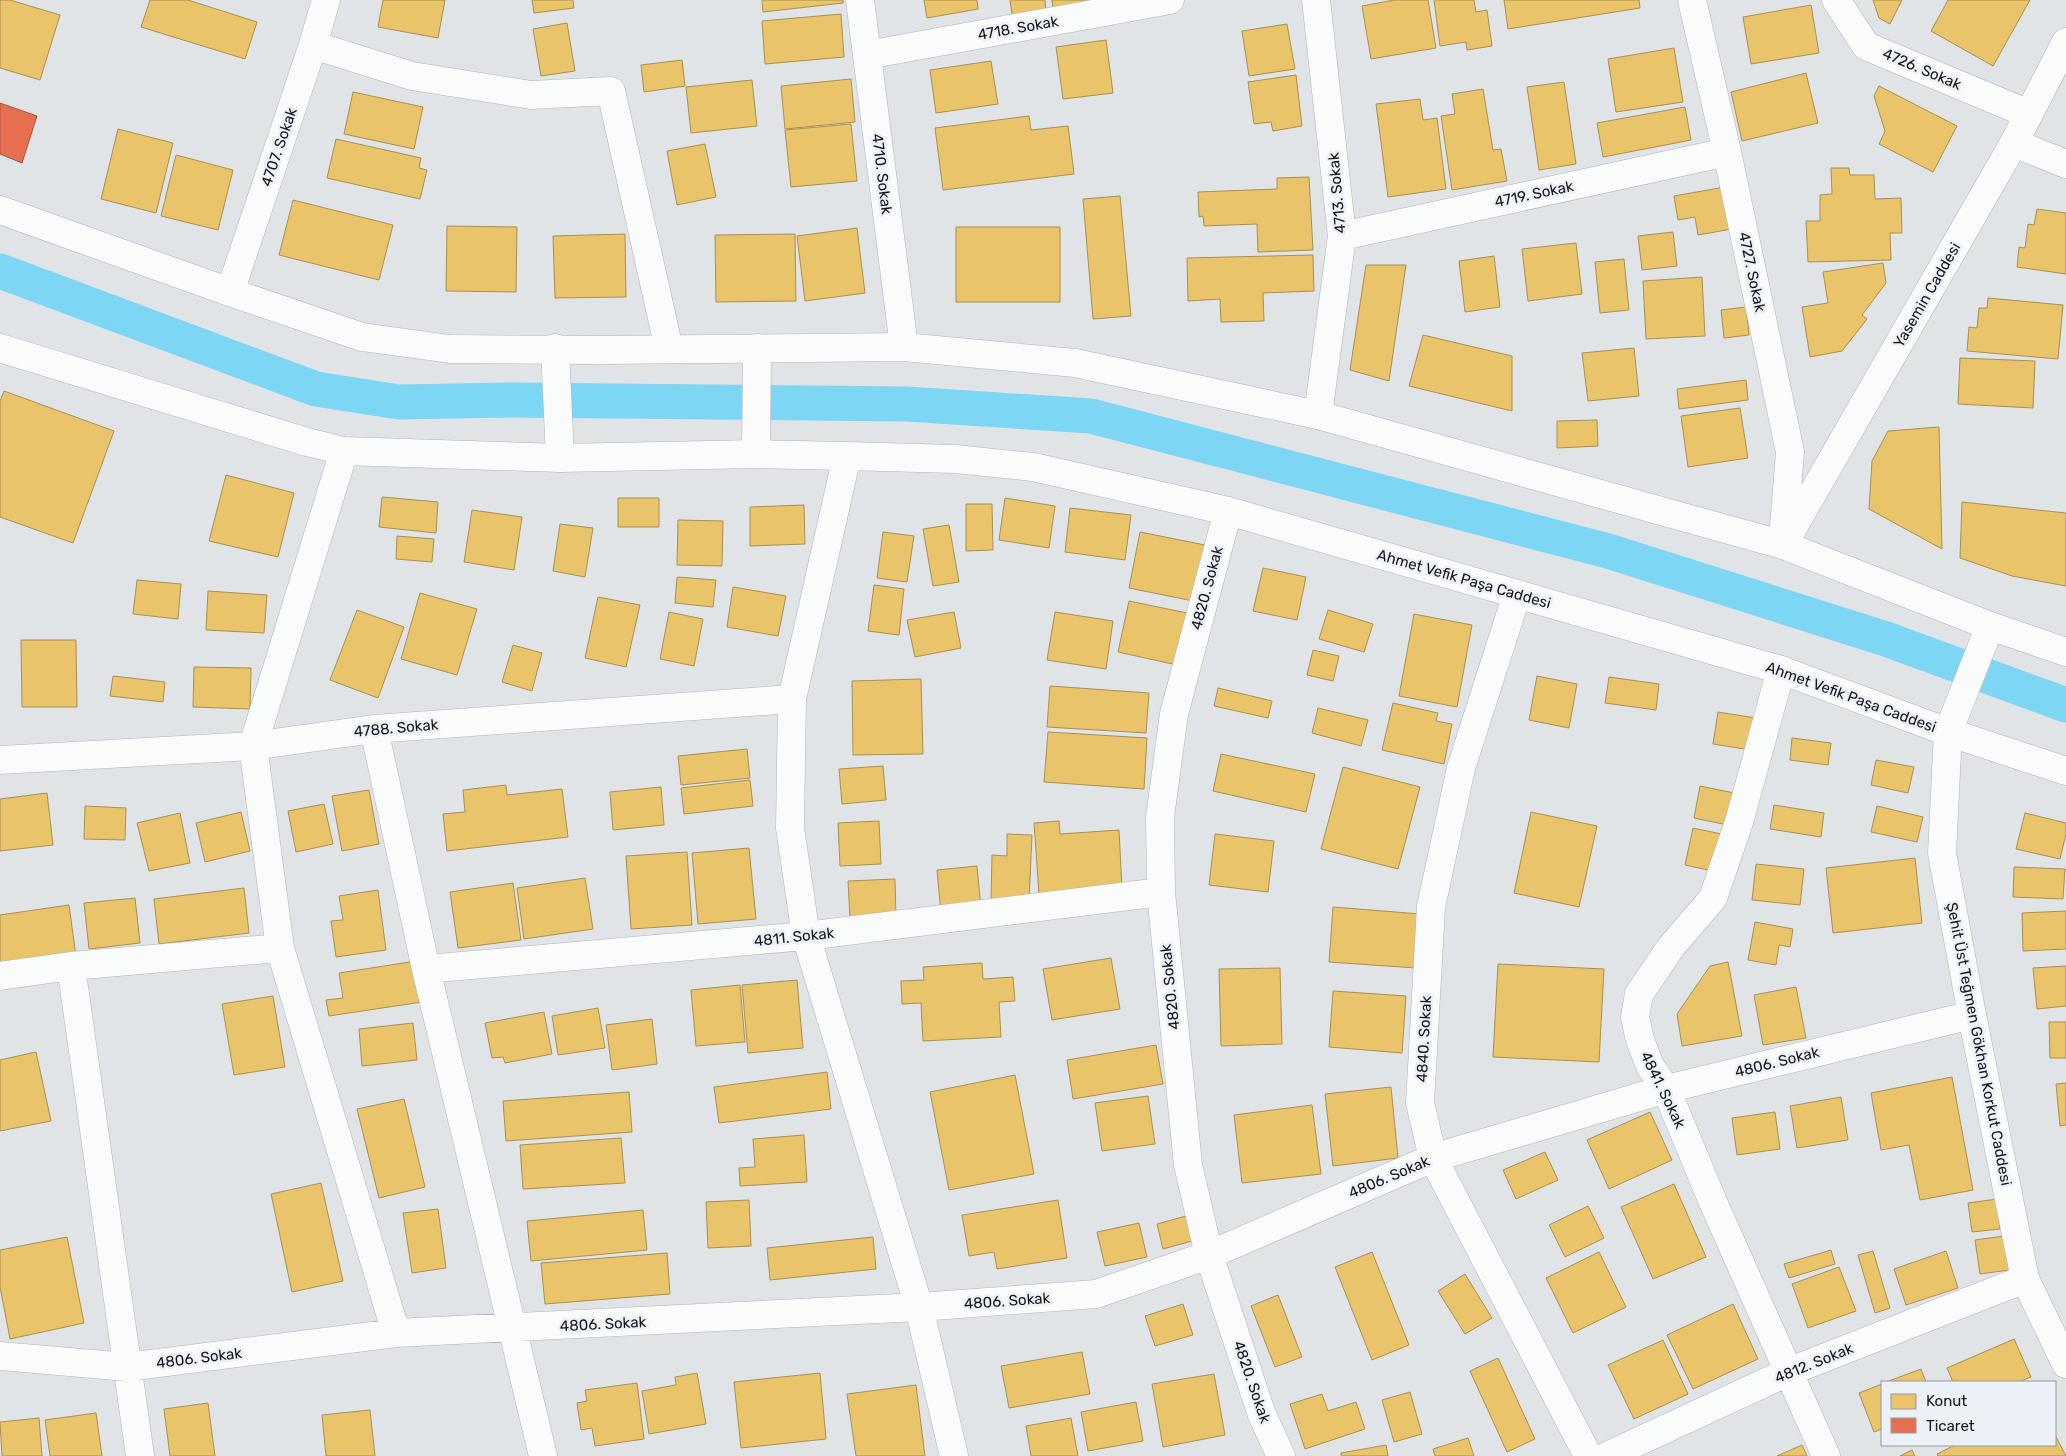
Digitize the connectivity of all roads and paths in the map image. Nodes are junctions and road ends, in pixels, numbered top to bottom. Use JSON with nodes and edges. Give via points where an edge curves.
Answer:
{"nodes":[{"id":1,"x":326,"y":0,"type":"edge"},
{"id":2,"x":860,"y":0,"type":"edge"},
{"id":3,"x":1170,"y":0,"type":"edge"},
{"id":4,"x":1316,"y":0,"type":"edge"},
{"id":5,"x":1692,"y":0,"type":"edge"},
{"id":6,"x":1836,"y":0,"type":"edge"},
{"id":7,"x":2066,"y":42,"type":"edge"},
{"id":8,"x":313,"y":45,"type":"junction"},
{"id":9,"x":867,"y":55,"type":"junction"},
{"id":10,"x":2029,"y":114,"type":"junction"},
{"id":11,"x":2014,"y":144,"type":"junction"},
{"id":12,"x":1727,"y":152,"type":"junction"},
{"id":13,"x":2066,"y":164,"type":"edge"},
{"id":14,"x":0,"y":210,"type":"edge"},
{"id":15,"x":1342,"y":236,"type":"junction"},
{"id":16,"x":230,"y":292,"type":"junction"},
{"id":17,"x":0,"y":348,"type":"edge"},
{"id":18,"x":555,"y":348,"type":"junction"},
{"id":19,"x":757,"y":348,"type":"junction"},
{"id":20,"x":904,"y":348,"type":"junction"},
{"id":21,"x":669,"y":349,"type":"junction"},
{"id":22,"x":1318,"y":414,"type":"junction"},
{"id":23,"x":344,"y":450,"type":"junction"},
{"id":24,"x":756,"y":454,"type":"junction"},
{"id":25,"x":847,"y":456,"type":"junction"},
{"id":26,"x":560,"y":458,"type":"junction"},
{"id":27,"x":1228,"y":511,"type":"junction"},
{"id":28,"x":1783,"y":545,"type":"junction"},
{"id":29,"x":1517,"y":594,"type":"junction"},
{"id":30,"x":1987,"y":634,"type":"junction"},
{"id":31,"x":2066,"y":652,"type":"edge"},
{"id":32,"x":1781,"y":670,"type":"junction"},
{"id":33,"x":792,"y":700,"type":"junction"},
{"id":34,"x":1951,"y":724,"type":"junction"},
{"id":35,"x":374,"y":729,"type":"junction"},
{"id":36,"x":253,"y":746,"type":"junction"},
{"id":37,"x":0,"y":760,"type":"edge"},
{"id":38,"x":2066,"y":771,"type":"edge"},
{"id":39,"x":1160,"y":892,"type":"junction"},
{"id":40,"x":806,"y":936,"type":"junction"},
{"id":41,"x":280,"y":948,"type":"junction"},
{"id":42,"x":71,"y":966,"type":"junction"},
{"id":43,"x":426,"y":969,"type":"junction"},
{"id":44,"x":0,"y":976,"type":"edge"},
{"id":45,"x":1972,"y":1015,"type":"junction"},
{"id":46,"x":1666,"y":1088,"type":"junction"},
{"id":47,"x":1433,"y":1158,"type":"junction"},
{"id":48,"x":1209,"y":1255,"type":"junction"},
{"id":49,"x":2026,"y":1279,"type":"junction"},
{"id":50,"x":919,"y":1307,"type":"junction"},
{"id":51,"x":512,"y":1328,"type":"junction"},
{"id":52,"x":396,"y":1333,"type":"junction"},
{"id":53,"x":0,"y":1356,"type":"edge"},
{"id":54,"x":2066,"y":1364,"type":"edge"},
{"id":55,"x":127,"y":1366,"type":"junction"},
{"id":56,"x":1788,"y":1372,"type":"junction"},
{"id":57,"x":140,"y":1456,"type":"edge"},
{"id":58,"x":543,"y":1456,"type":"edge"},
{"id":59,"x":954,"y":1456,"type":"edge"},
{"id":60,"x":1281,"y":1456,"type":"edge"},
{"id":61,"x":1588,"y":1456,"type":"edge"},
{"id":62,"x":1608,"y":1456,"type":"edge"},
{"id":63,"x":1826,"y":1456,"type":"edge"}],
"edges":[{"from":1,"to":8,"type":"street","name":"4707. Sokak"},
{"from":2,"to":9,"type":"street","name":"4710. Sokak"},
{"from":3,"to":9,"type":"street","name":"4718. Sokak"},
{"from":4,"to":15,"type":"street","name":"4713. Sokak"},
{"from":5,"to":12,"type":"street","name":"4727. Sokak"},
{"from":6,"to":10,"type":"street","name":"4726. Sokak","via":[[1866,46]]},
{"from":7,"to":10,"type":"street","name":"Yasemin Caddesi"},
{"from":8,"to":16,"type":"street","name":"4707. Sokak"},
{"from":8,"to":21,"type":"street","via":[[412,76],[531,95],[612,91]]},
{"from":9,"to":20,"type":"street","name":"4710. Sokak"},
{"from":10,"to":11,"type":"street","name":"Yasemin Caddesi"},
{"from":11,"to":13,"type":"street"},
{"from":11,"to":28,"type":"street","name":"Yasemin Caddesi"},
{"from":12,"to":15,"type":"street","name":"4719. Sokak"},
{"from":12,"to":28,"type":"street","name":"4727. Sokak","via":[[1790,452]]},
{"from":14,"to":16,"type":"street"},
{"from":15,"to":22,"type":"street","name":"4713. Sokak"},
{"from":16,"to":18,"type":"street","via":[[362,338],[450,349]]},
{"from":17,"to":23,"type":"street","name":"Ahmet Vefik Paşa Caddesi","via":[[307,442]]},
{"from":18,"to":21,"type":"street"},
{"from":18,"to":26,"type":"street"},
{"from":19,"to":20,"type":"street"},
{"from":19,"to":21,"type":"street"},
{"from":19,"to":24,"type":"street"},
{"from":20,"to":22,"type":"street","via":[[1075,363]]},
{"from":22,"to":28,"type":"street"},
{"from":23,"to":26,"type":"street","name":"Ahmet Vefik Paşa Caddesi"},
{"from":23,"to":36,"type":"street"},
{"from":24,"to":25,"type":"street","name":"Ahmet Vefik Paşa Caddesi"},
{"from":24,"to":26,"type":"street","name":"Ahmet Vefik Paşa Caddesi"},
{"from":25,"to":27,"type":"street","name":"Ahmet Vefik Paşa Caddesi","via":[[1033,467]]},
{"from":25,"to":33,"type":"street"},
{"from":27,"to":29,"type":"street","name":"Ahmet Vefik Paşa Caddesi"},
{"from":27,"to":39,"type":"street","name":"4820. Sokak","via":[[1174,714],[1160,817]]},
{"from":28,"to":30,"type":"street"},
{"from":29,"to":32,"type":"street","name":"Ahmet Vefik Paşa Caddesi"},
{"from":29,"to":47,"type":"street","name":"4840. Sokak","via":[[1461,768],[1431,907],[1420,1103]]},
{"from":30,"to":31,"type":"street"},
{"from":30,"to":34,"type":"street","name":"Şehit Üst Teğmen Gökhan Korkut Caddesi"},
{"from":32,"to":34,"type":"street","name":"Ahmet Vefik Paşa Caddesi"},
{"from":32,"to":46,"type":"street","name":"4841. Sokak","via":[[1739,822],[1713,898],[1671,947],[1639,994],[1636,1018],[1640,1040],[1650,1066]]},
{"from":33,"to":35,"type":"street","name":"4788. Sokak"},
{"from":33,"to":40,"type":"street","via":[[790,828]]},
{"from":34,"to":38,"type":"street","name":"Ahmet Vefik Paşa Caddesi"},
{"from":34,"to":45,"type":"street","name":"Şehit Üst Teğmen Gökhan Korkut Caddesi","via":[[1942,852]]},
{"from":35,"to":36,"type":"street","name":"4788. Sokak"},
{"from":35,"to":43,"type":"street"},
{"from":36,"to":37,"type":"street","name":"4788. Sokak"},
{"from":36,"to":41,"type":"street"},
{"from":39,"to":40,"type":"street","name":"4811. Sokak"},
{"from":39,"to":48,"type":"street","name":"4820. Sokak","via":[[1188,1165]]},
{"from":40,"to":43,"type":"street","name":"4811. Sokak"},
{"from":40,"to":50,"type":"street"},
{"from":41,"to":42,"type":"street"},
{"from":41,"to":52,"type":"street"},
{"from":42,"to":44,"type":"street"},
{"from":42,"to":55,"type":"street"},
{"from":43,"to":51,"type":"street"},
{"from":45,"to":46,"type":"street","name":"4806. Sokak"},
{"from":45,"to":49,"type":"street","name":"Şehit Üst Teğmen Gökhan Korkut Caddesi"},
{"from":46,"to":47,"type":"street","name":"4806. Sokak"},
{"from":46,"to":56,"type":"street","name":"4841. Sokak"},
{"from":47,"to":48,"type":"street","name":"4806. Sokak"},
{"from":47,"to":61,"type":"street","name":"4840. Sokak"},
{"from":48,"to":50,"type":"street","name":"4806. Sokak","via":[[1096,1294]]},
{"from":48,"to":60,"type":"street","name":"4820. Sokak","via":[[1262,1415]]},
{"from":49,"to":54,"type":"street","name":"Şehit Üst Teğmen Gökhan Korkut Caddesi"},
{"from":49,"to":56,"type":"street","name":"4812. Sokak"},
{"from":50,"to":51,"type":"street","name":"4806. Sokak"},
{"from":50,"to":59,"type":"street"},
{"from":51,"to":52,"type":"street","name":"4806. Sokak"},
{"from":51,"to":58,"type":"street"},
{"from":52,"to":55,"type":"street","name":"4806. Sokak"},
{"from":53,"to":55,"type":"street","name":"4806. Sokak"},
{"from":55,"to":57,"type":"street"},
{"from":56,"to":62,"type":"street","name":"4812. Sokak"},
{"from":56,"to":63,"type":"street","name":"4841. Sokak"}]}
